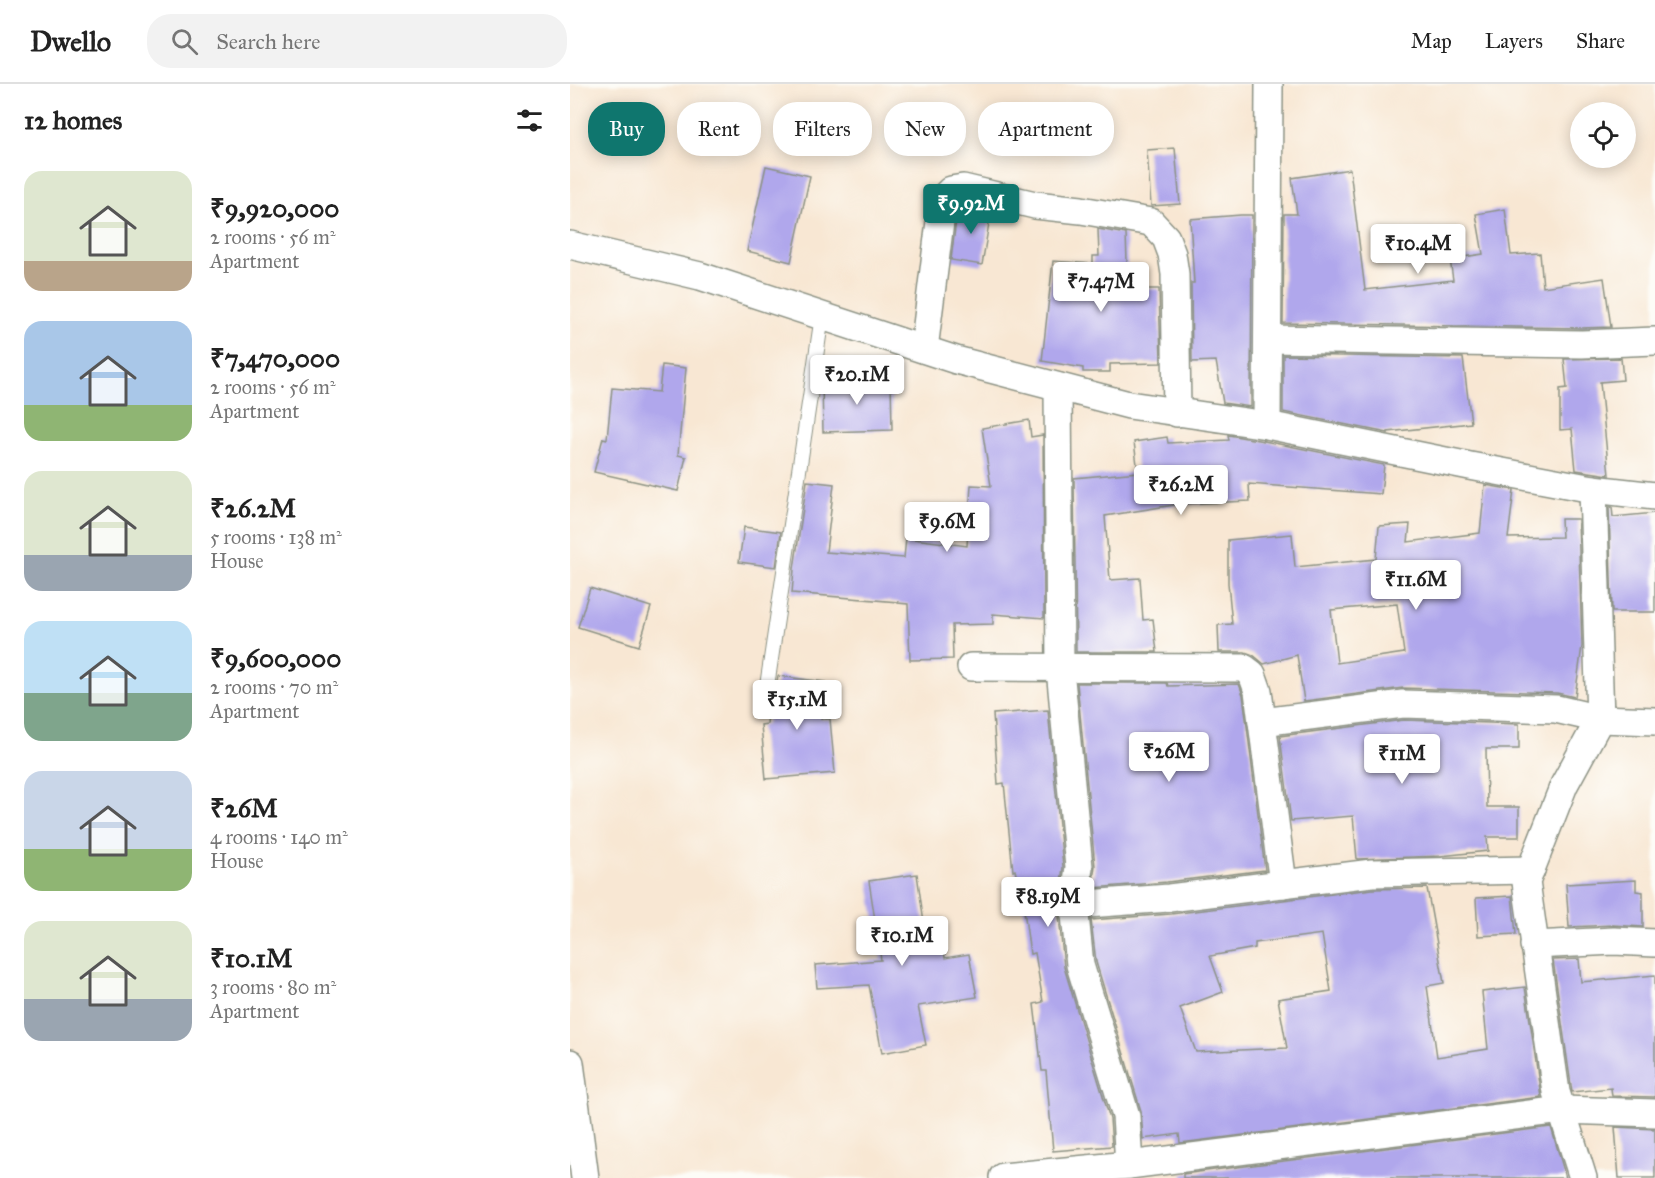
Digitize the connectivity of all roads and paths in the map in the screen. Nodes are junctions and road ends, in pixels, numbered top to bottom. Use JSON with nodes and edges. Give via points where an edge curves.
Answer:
{"nodes":[{"id":1,"x":1269,"y":84,"type":"edge"},
{"id":2,"x":570,"y":245,"type":"edge"},
{"id":3,"x":822,"y":316,"type":"junction"},
{"id":4,"x":1268,"y":339,"type":"junction"},
{"id":5,"x":1655,"y":341,"type":"edge"},
{"id":6,"x":924,"y":349,"type":"junction"},
{"id":7,"x":1058,"y":387,"type":"junction"},
{"id":8,"x":1177,"y":413,"type":"junction"},
{"id":9,"x":1267,"y":425,"type":"junction"},
{"id":10,"x":1593,"y":489,"type":"junction"},
{"id":11,"x":1655,"y":495,"type":"edge"},
{"id":12,"x":971,"y":668,"type":"dead end"},
{"id":13,"x":1060,"y":669,"type":"junction"},
{"id":14,"x":767,"y":686,"type":"dead end"},
{"id":15,"x":1600,"y":719,"type":"junction"},
{"id":16,"x":1655,"y":721,"type":"edge"},
{"id":17,"x":1262,"y":722,"type":"junction"},
{"id":18,"x":1531,"y":870,"type":"junction"},
{"id":19,"x":1283,"y":884,"type":"junction"},
{"id":20,"x":1074,"y":905,"type":"junction"},
{"id":21,"x":1655,"y":943,"type":"edge"},
{"id":22,"x":1534,"y":945,"type":"junction"},
{"id":23,"x":570,"y":1063,"type":"edge"},
{"id":24,"x":1562,"y":1110,"type":"junction"},
{"id":25,"x":1655,"y":1113,"type":"edge"},
{"id":26,"x":579,"y":1161,"type":"edge"},
{"id":27,"x":1129,"y":1165,"type":"junction"},
{"id":28,"x":1004,"y":1177,"type":"edge"},
{"id":29,"x":1583,"y":1178,"type":"edge"}],
"edges":[{"from":1,"to":4,"type":"street"},
{"from":2,"to":3,"type":"street","via":[[700,276]]},
{"from":3,"to":6,"type":"street"},
{"from":3,"to":14,"type":"lane"},
{"from":4,"to":5,"type":"street","via":[[1582,344]]},
{"from":4,"to":9,"type":"street"},
{"from":6,"to":7,"type":"street"},
{"from":6,"to":8,"type":"street","via":[[944,198],[951,190],[963,188],[1035,205],[1151,222],[1167,238],[1175,274]]},
{"from":7,"to":8,"type":"street"},
{"from":7,"to":13,"type":"street"},
{"from":8,"to":9,"type":"street"},
{"from":9,"to":10,"type":"street"},
{"from":10,"to":11,"type":"street"},
{"from":10,"to":15,"type":"street"},
{"from":12,"to":13,"type":"street"},
{"from":13,"to":17,"type":"street","via":[[1244,668],[1252,674],[1258,691]]},
{"from":13,"to":20,"type":"street","via":[[1079,867]]},
{"from":15,"to":16,"type":"street"},
{"from":15,"to":17,"type":"street","via":[[1556,709],[1403,704]]},
{"from":15,"to":18,"type":"street","via":[[1564,785]]},
{"from":17,"to":19,"type":"street"},
{"from":18,"to":19,"type":"street","via":[[1372,873]]},
{"from":18,"to":22,"type":"street","via":[[1526,882]]},
{"from":19,"to":20,"type":"street"},
{"from":20,"to":27,"type":"street","via":[[1080,965],[1126,1116]]},
{"from":21,"to":22,"type":"street"},
{"from":22,"to":24,"type":"street"},
{"from":23,"to":26,"type":"street"},
{"from":24,"to":25,"type":"street"},
{"from":24,"to":27,"type":"street"},
{"from":24,"to":29,"type":"street"},
{"from":27,"to":28,"type":"street"}]}
